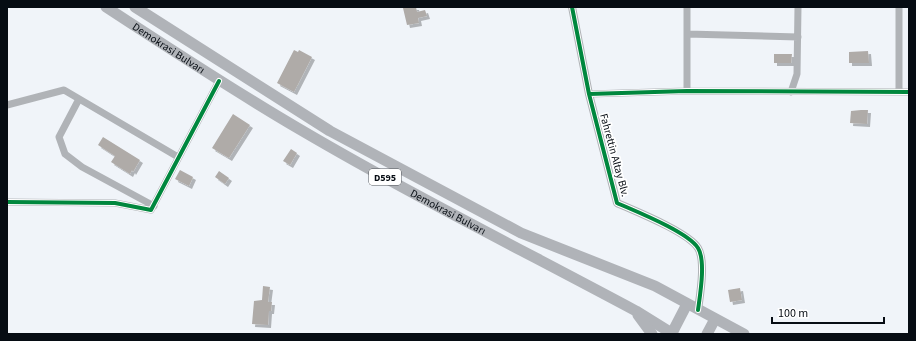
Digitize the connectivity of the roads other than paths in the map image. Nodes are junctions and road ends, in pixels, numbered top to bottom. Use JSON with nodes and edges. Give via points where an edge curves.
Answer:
{"nodes":[{"id":1,"x":106,"y":7,"type":"edge"},
{"id":2,"x":135,"y":7,"type":"edge"},
{"id":3,"x":572,"y":7,"type":"edge"},
{"id":4,"x":687,"y":7,"type":"edge"},
{"id":5,"x":798,"y":7,"type":"edge"},
{"id":6,"x":899,"y":7,"type":"edge"},
{"id":7,"x":687,"y":34,"type":"junction"},
{"id":8,"x":798,"y":37,"type":"junction"},
{"id":9,"x":219,"y":81,"type":"junction"},
{"id":10,"x":687,"y":91,"type":"junction"},
{"id":11,"x":791,"y":92,"type":"junction"},
{"id":12,"x":899,"y":92,"type":"junction"},
{"id":13,"x":909,"y":92,"type":"edge"},
{"id":14,"x":590,"y":94,"type":"junction"},
{"id":15,"x":79,"y":99,"type":"junction"},
{"id":16,"x":7,"y":105,"type":"edge"},
{"id":17,"x":178,"y":158,"type":"junction"},
{"id":18,"x":7,"y":202,"type":"edge"},
{"id":19,"x":154,"y":206,"type":"junction"},
{"id":20,"x":687,"y":304,"type":"junction"},
{"id":21,"x":698,"y":310,"type":"junction"},
{"id":22,"x":636,"y":311,"type":"junction"},
{"id":23,"x":715,"y":319,"type":"junction"},
{"id":24,"x":652,"y":334,"type":"edge"},
{"id":25,"x":673,"y":334,"type":"edge"},
{"id":26,"x":706,"y":334,"type":"edge"},
{"id":27,"x":744,"y":334,"type":"edge"}],
"edges":[{"from":1,"to":9,"type":"highway","name":"Demokrasi Bulvarı","number":"D595"},
{"from":2,"to":20,"type":"highway","name":"Demokrasi Bulvarı","number":"D595","via":[[343,138],[521,233],[655,286]]},
{"from":3,"to":14,"type":"street","name":"Fahrettin Altay Blv."},
{"from":4,"to":7,"type":"street"},
{"from":5,"to":8,"type":"street"},
{"from":6,"to":12,"type":"street"},
{"from":7,"to":8,"type":"street"},
{"from":7,"to":10,"type":"street"},
{"from":8,"to":11,"type":"street","via":[[797,74]]},
{"from":9,"to":17,"type":"street"},
{"from":9,"to":22,"type":"highway","name":"Demokrasi Bulvarı","number":"D595","via":[[372,170]]},
{"from":10,"to":11,"type":"street"},
{"from":10,"to":14,"type":"street"},
{"from":11,"to":12,"type":"street"},
{"from":12,"to":13,"type":"street"},
{"from":14,"to":21,"type":"street","name":"Fahrettin Altay Blv.","via":[[617,203],[682,234],[698,248],[703,274]]},
{"from":15,"to":16,"type":"street","via":[[64,90]]},
{"from":15,"to":17,"type":"street"},
{"from":15,"to":19,"type":"street","via":[[59,137],[65,154],[82,167]]},
{"from":17,"to":19,"type":"street"},
{"from":18,"to":19,"type":"street","via":[[115,203],[151,210]]},
{"from":20,"to":21,"type":"highway","name":"Demokrasi Bulvarı","number":"D595"},
{"from":20,"to":25,"type":"highway"},
{"from":21,"to":23,"type":"highway","number":"D595"},
{"from":22,"to":24,"type":"highway"},
{"from":22,"to":25,"type":"highway","name":"Demokrasi Bulvarı","number":"D595"},
{"from":23,"to":26,"type":"highway"},
{"from":23,"to":27,"type":"highway","number":"D595"}]}
